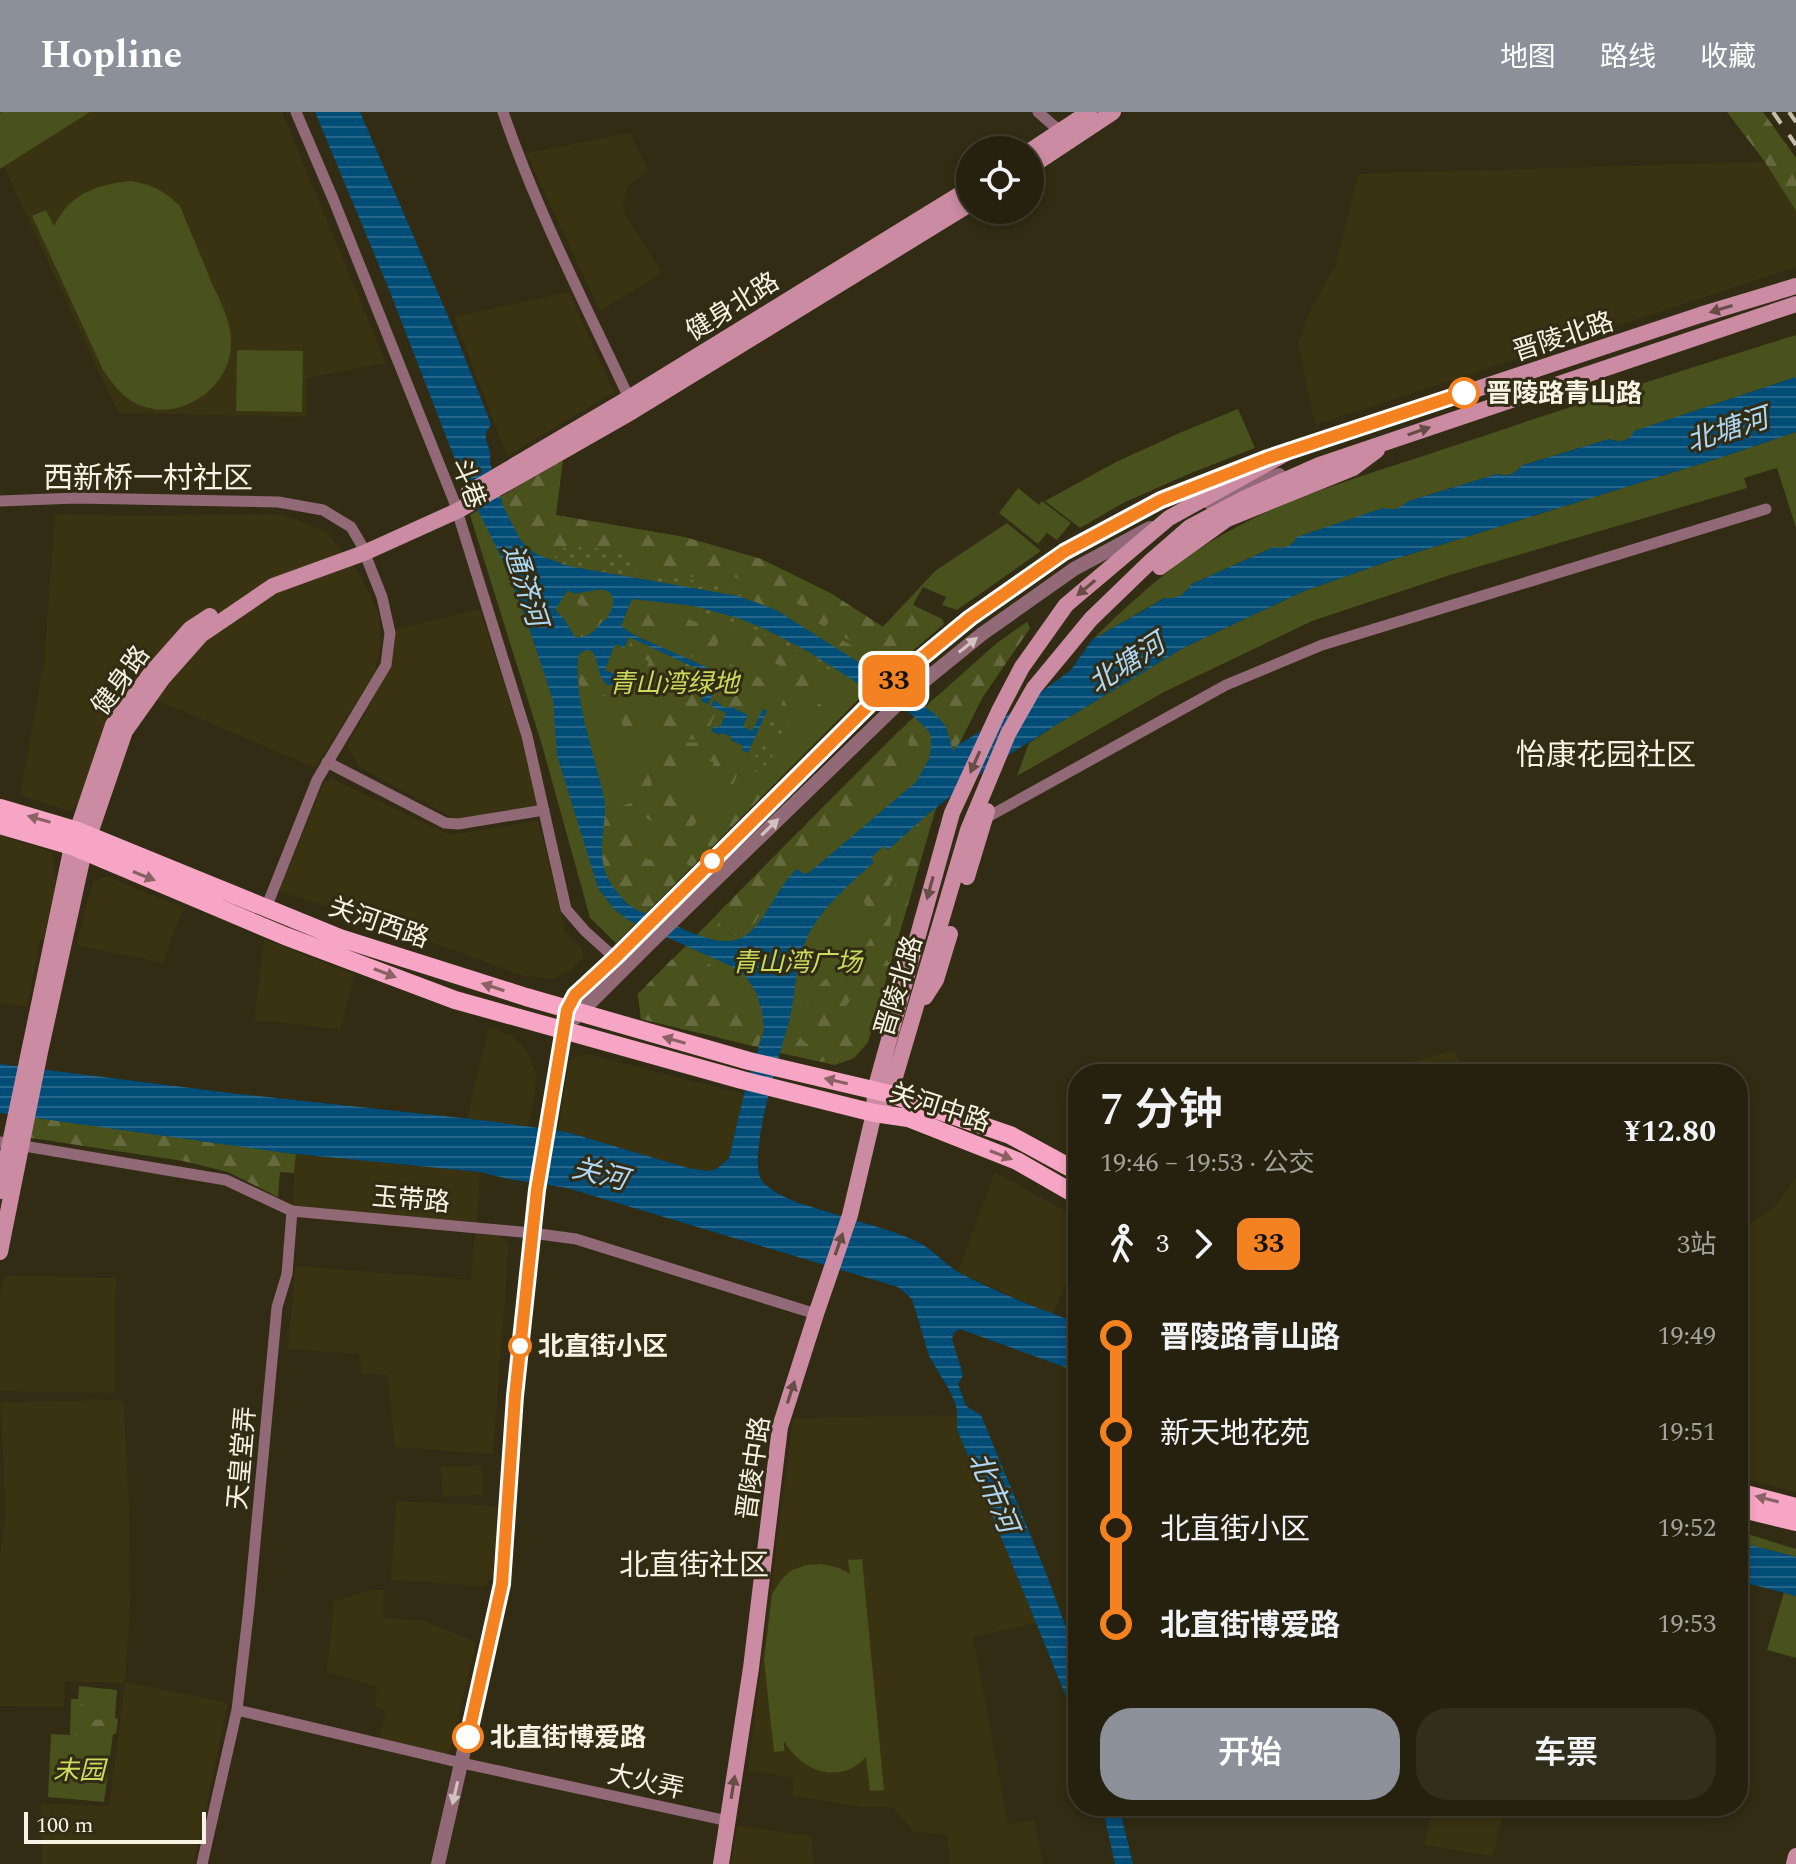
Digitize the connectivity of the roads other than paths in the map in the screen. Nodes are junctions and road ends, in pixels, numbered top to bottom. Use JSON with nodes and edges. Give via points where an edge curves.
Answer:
{"nodes":[{"id":1,"x":296,"y":112,"type":"edge"},
{"id":2,"x":503,"y":112,"type":"edge"},
{"id":3,"x":1038,"y":112,"type":"edge"},
{"id":4,"x":1089,"y":112,"type":"edge"},
{"id":5,"x":1113,"y":112,"type":"edge"},
{"id":6,"x":1061,"y":132,"type":"junction"},
{"id":7,"x":1044,"y":142,"type":"edge"},
{"id":8,"x":1044,"y":158,"type":"edge"},
{"id":9,"x":956,"y":197,"type":"edge"},
{"id":10,"x":956,"y":213,"type":"edge"},
{"id":11,"x":1796,"y":286,"type":"edge"},
{"id":12,"x":1796,"y":304,"type":"edge"},
{"id":13,"x":629,"y":398,"type":"junction"},
{"id":14,"x":1391,"y":440,"type":"junction"},
{"id":15,"x":1290,"y":451,"type":"junction"},
{"id":16,"x":1319,"y":465,"type":"junction"},
{"id":17,"x":520,"y":469,"type":"junction"},
{"id":18,"x":0,"y":501,"type":"edge"},
{"id":19,"x":455,"y":506,"type":"junction"},
{"id":20,"x":1766,"y":509,"type":"dead end"},
{"id":21,"x":1169,"y":518,"type":"junction"},
{"id":22,"x":363,"y":549,"type":"junction"},
{"id":23,"x":327,"y":762,"type":"junction"},
{"id":24,"x":998,"y":772,"type":"junction"},
{"id":25,"x":0,"y":808,"type":"edge"},
{"id":26,"x":544,"y":810,"type":"junction"},
{"id":27,"x":984,"y":819,"type":"junction"},
{"id":28,"x":0,"y":825,"type":"edge"},
{"id":29,"x":81,"y":841,"type":"junction"},
{"id":30,"x":266,"y":908,"type":"junction"},
{"id":31,"x":667,"y":917,"type":"junction"},
{"id":32,"x":644,"y":939,"type":"junction"},
{"id":33,"x":615,"y":958,"type":"junction"},
{"id":34,"x":574,"y":1011,"type":"junction"},
{"id":35,"x":914,"y":1015,"type":"junction"},
{"id":36,"x":564,"y":1031,"type":"junction"},
{"id":37,"x":749,"y":1061,"type":"joint"},
{"id":38,"x":742,"y":1080,"type":"joint"},
{"id":39,"x":882,"y":1092,"type":"junction"},
{"id":40,"x":874,"y":1113,"type":"junction"},
{"id":41,"x":13,"y":1141,"type":"edge"},
{"id":42,"x":1068,"y":1167,"type":"edge"},
{"id":43,"x":1068,"y":1190,"type":"edge"},
{"id":44,"x":0,"y":1191,"type":"edge"},
{"id":45,"x":292,"y":1211,"type":"junction"},
{"id":46,"x":532,"y":1233,"type":"junction"},
{"id":47,"x":0,"y":1252,"type":"edge"},
{"id":48,"x":816,"y":1314,"type":"junction"},
{"id":49,"x":1748,"y":1495,"type":"edge"},
{"id":50,"x":1796,"y":1507,"type":"edge"},
{"id":51,"x":1748,"y":1510,"type":"edge"},
{"id":52,"x":1796,"y":1522,"type":"edge"},
{"id":53,"x":237,"y":1710,"type":"junction"},
{"id":54,"x":462,"y":1763,"type":"junction"},
{"id":55,"x":728,"y":1821,"type":"junction"},
{"id":56,"x":1796,"y":1856,"type":"edge"},
{"id":57,"x":202,"y":1864,"type":"edge"},
{"id":58,"x":438,"y":1864,"type":"edge"},
{"id":59,"x":721,"y":1864,"type":"edge"},
{"id":60,"x":1794,"y":1864,"type":"edge"}],
"edges":[{"from":1,"to":19,"type":"street","name":"斗巷"},
{"from":2,"to":13,"type":"street","via":[[548,226]]},
{"from":3,"to":6,"type":"street"},
{"from":4,"to":6,"type":"main road"},
{"from":5,"to":8,"type":"main road"},
{"from":6,"to":7,"type":"main road"},
{"from":9,"to":13,"type":"main road","name":"健身北路"},
{"from":10,"to":17,"type":"main road","name":"健身北路","via":[[633,411]]},
{"from":11,"to":15,"type":"main road","name":"晋陵北路","one_way":true},
{"from":14,"to":12,"type":"main road","name":"晋陵北路","one_way":true},
{"from":13,"to":17,"type":"main road","name":"健身北路"},
{"from":14,"to":16,"type":"main road","name":"晋陵北路"},
{"from":14,"to":24,"type":"main road","via":[[1353,468],[1227,519],[1166,561],[1099,623],[1055,677]]},
{"from":15,"to":21,"type":"main road","name":"晋陵北路"},
{"from":15,"to":31,"type":"street","via":[[1161,500],[1064,552],[970,618],[875,698]]},
{"from":16,"to":21,"type":"street"},
{"from":16,"to":24,"type":"main road","name":"晋陵北路","via":[[1190,527],[1151,561],[1091,619],[1034,688],[1008,734]]},
{"from":17,"to":19,"type":"main road","name":"健身路"},
{"from":18,"to":22,"type":"street","via":[[278,502],[323,510],[351,527]]},
{"from":19,"to":22,"type":"main road","name":"健身路"},
{"from":19,"to":26,"type":"street","name":"斗巷","via":[[527,736]]},
{"from":20,"to":27,"type":"street","via":[[1322,645],[1226,685]]},
{"from":31,"to":21,"type":"street","one_way":true,"via":[[908,694],[982,634],[1074,569]]},
{"from":21,"to":39,"type":"main road","name":"晋陵北路","one_way":true,"via":[[1066,605],[1022,667],[999,711],[952,813]]},
{"from":22,"to":23,"type":"street","via":[[390,633],[386,665]]},
{"from":22,"to":29,"type":"main road","name":"健身路","via":[[262,580],[190,629],[113,725]]},
{"from":23,"to":26,"type":"street","via":[[445,823]]},
{"from":23,"to":30,"type":"street"},
{"from":24,"to":27,"type":"main road"},
{"from":24,"to":35,"type":"main road","name":"晋陵北路","via":[[968,830]]},
{"from":29,"to":25,"type":"main road","name":"关河西路","one_way":true},
{"from":26,"to":33,"type":"street","name":"斗巷","via":[[566,909]]},
{"from":27,"to":35,"type":"main road","via":[[936,980]]},
{"from":28,"to":29,"type":"main road","name":"关河西路"},
{"from":29,"to":30,"type":"main road","name":"关河西路"},
{"from":29,"to":36,"type":"main road","name":"关河西路","one_way":true,"via":[[285,936],[455,1000]]},
{"from":29,"to":41,"type":"main road","name":"健身路"},
{"from":34,"to":30,"type":"main road","name":"关河西路","one_way":true,"via":[[340,938]]},
{"from":31,"to":32,"type":"street"},
{"from":32,"to":33,"type":"street"},
{"from":32,"to":34,"type":"street"},
{"from":33,"to":34,"type":"street","via":[[575,995]]},
{"from":34,"to":36,"type":"street"},
{"from":37,"to":34,"type":"main road","name":"关河西路","one_way":true},
{"from":35,"to":39,"type":"main road","name":"晋陵北路"},
{"from":36,"to":38,"type":"main road","name":"关河西路"},
{"from":36,"to":46,"type":"street"},
{"from":39,"to":37,"type":"main road","name":"关河中路","one_way":true},
{"from":38,"to":40,"type":"main road","name":"关河中路"},
{"from":39,"to":40,"type":"main road","name":"晋陵北路"},
{"from":39,"to":42,"type":"main road","name":"关河中路","via":[[1010,1135]]},
{"from":40,"to":43,"type":"main road","name":"关河中路","one_way":true,"via":[[908,1118],[1017,1161]]},
{"from":48,"to":40,"type":"main road","name":"晋陵中路","one_way":true,"via":[[850,1215]]},
{"from":41,"to":44,"type":"main road"},
{"from":41,"to":45,"type":"street","name":"玉带路","via":[[226,1180]]},
{"from":41,"to":47,"type":"main road"},
{"from":45,"to":46,"type":"street","name":"玉带路"},
{"from":45,"to":53,"type":"street","name":"天皇堂弄","via":[[287,1274],[277,1307]]},
{"from":46,"to":48,"type":"street","name":"玉带路","via":[[576,1239]]},
{"from":46,"to":54,"type":"street","via":[[502,1584]]},
{"from":55,"to":48,"type":"main road","name":"晋陵中路","one_way":true,"via":[[780,1427]]},
{"from":50,"to":49,"type":"main road","one_way":true},
{"from":51,"to":52,"type":"main road"},
{"from":53,"to":54,"type":"street"},
{"from":53,"to":57,"type":"street","name":"天皇堂弄"},
{"from":54,"to":55,"type":"street","name":"大火弄"},
{"from":54,"to":58,"type":"street","one_way":true},
{"from":55,"to":59,"type":"main road","name":"晋陵中路"},
{"from":56,"to":60,"type":"main road"}]}
